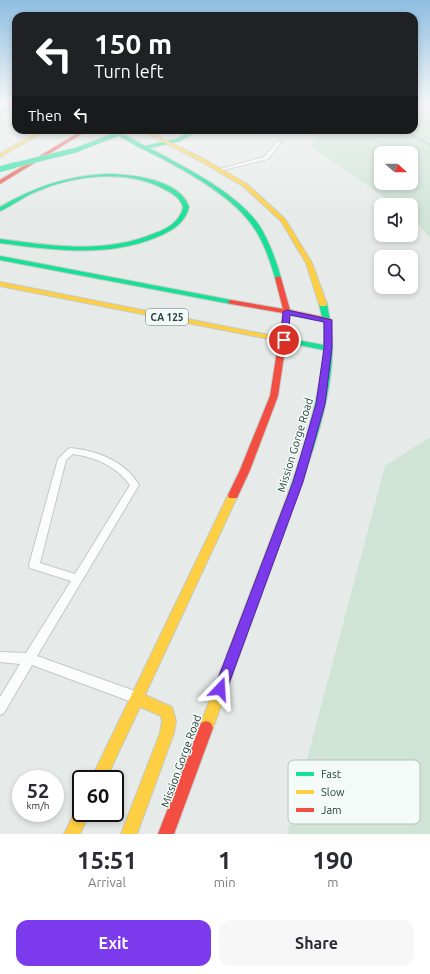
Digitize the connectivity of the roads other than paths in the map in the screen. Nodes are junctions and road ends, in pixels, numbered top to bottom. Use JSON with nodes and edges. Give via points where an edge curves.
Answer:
{"nodes":[{"id":1,"x":24,"y":142,"type":"edge"},
{"id":2,"x":67,"y":142,"type":"edge"},
{"id":3,"x":97,"y":142,"type":"edge"},
{"id":4,"x":134,"y":142,"type":"edge"},
{"id":5,"x":166,"y":142,"type":"edge"},
{"id":6,"x":175,"y":142,"type":"edge"},
{"id":7,"x":279,"y":142,"type":"dead end"},
{"id":8,"x":170,"y":144,"type":"junction"},
{"id":9,"x":144,"y":148,"type":"junction"},
{"id":10,"x":0,"y":156,"type":"edge"},
{"id":11,"x":0,"y":169,"type":"edge"},
{"id":12,"x":219,"y":170,"type":"junction"},
{"id":13,"x":0,"y":182,"type":"edge"},
{"id":14,"x":0,"y":210,"type":"edge"},
{"id":15,"x":0,"y":241,"type":"edge"},
{"id":16,"x":0,"y":258,"type":"edge"},
{"id":17,"x":0,"y":284,"type":"edge"},
{"id":18,"x":287,"y":312,"type":"junction"},
{"id":19,"x":328,"y":320,"type":"junction"},
{"id":20,"x":284,"y":340,"type":"junction"},
{"id":21,"x":328,"y":348,"type":"junction"},
{"id":22,"x":78,"y":578,"type":"junction"},
{"id":23,"x":0,"y":657,"type":"edge"},
{"id":24,"x":29,"y":659,"type":"junction"},
{"id":25,"x":136,"y":698,"type":"junction"},
{"id":26,"x":0,"y":709,"type":"edge"},
{"id":27,"x":102,"y":770,"type":"edge"},
{"id":28,"x":78,"y":822,"type":"edge"},
{"id":29,"x":72,"y":834,"type":"edge"},
{"id":30,"x":129,"y":834,"type":"edge"},
{"id":31,"x":166,"y":834,"type":"edge"}],
"edges":[{"from":1,"to":10,"type":"main road"},
{"from":2,"to":13,"type":"main road"},
{"from":3,"to":11,"type":"main road","bridge":true,"via":[[76,150]]},
{"from":4,"to":9,"type":"main road"},
{"from":5,"to":8,"type":"main road","name":"Mission Gorge Road"},
{"from":6,"to":8,"type":"main road"},
{"from":7,"to":12,"type":"lane","via":[[266,158]]},
{"from":8,"to":9,"type":"main road"},
{"from":8,"to":12,"type":"main road","name":"Mission Gorge Road"},
{"from":9,"to":18,"type":"main road","via":[[192,172],[224,194],[252,220],[274,262]]},
{"from":12,"to":19,"type":"main road","name":"Mission Gorge Road","via":[[245,186],[283,220],[309,263]]},
{"from":14,"to":15,"type":"main road","via":[[39,188],[60,182],[106,177],[151,182],[169,188],[185,203],[185,214],[177,224],[161,234],[122,247],[78,250]]},
{"from":16,"to":18,"type":"main road","number":"CA 125"},
{"from":17,"to":20,"type":"main road","number":"CA 125"},
{"from":18,"to":19,"type":"main road","number":"CA 125"},
{"from":18,"to":20,"type":"main road"},
{"from":19,"to":21,"type":"main road","name":"Mission Gorge Road"},
{"from":20,"to":21,"type":"main road","number":"CA 125"},
{"from":20,"to":25,"type":"main road","via":[[274,396],[245,470]]},
{"from":21,"to":31,"type":"main road","name":"Mission Gorge Road","via":[[321,404],[298,482]]},
{"from":22,"to":22,"type":"lane","via":[[135,485],[130,476],[110,462],[71,451],[62,459],[34,564]]},
{"from":22,"to":24,"type":"lane"},
{"from":23,"to":24,"type":"lane"},
{"from":24,"to":25,"type":"lane"},
{"from":24,"to":26,"type":"lane"},
{"from":25,"to":27,"type":"main road"},
{"from":25,"to":30,"type":"main road","via":[[167,712],[169,721]]},
{"from":28,"to":29,"type":"main road"}]}
